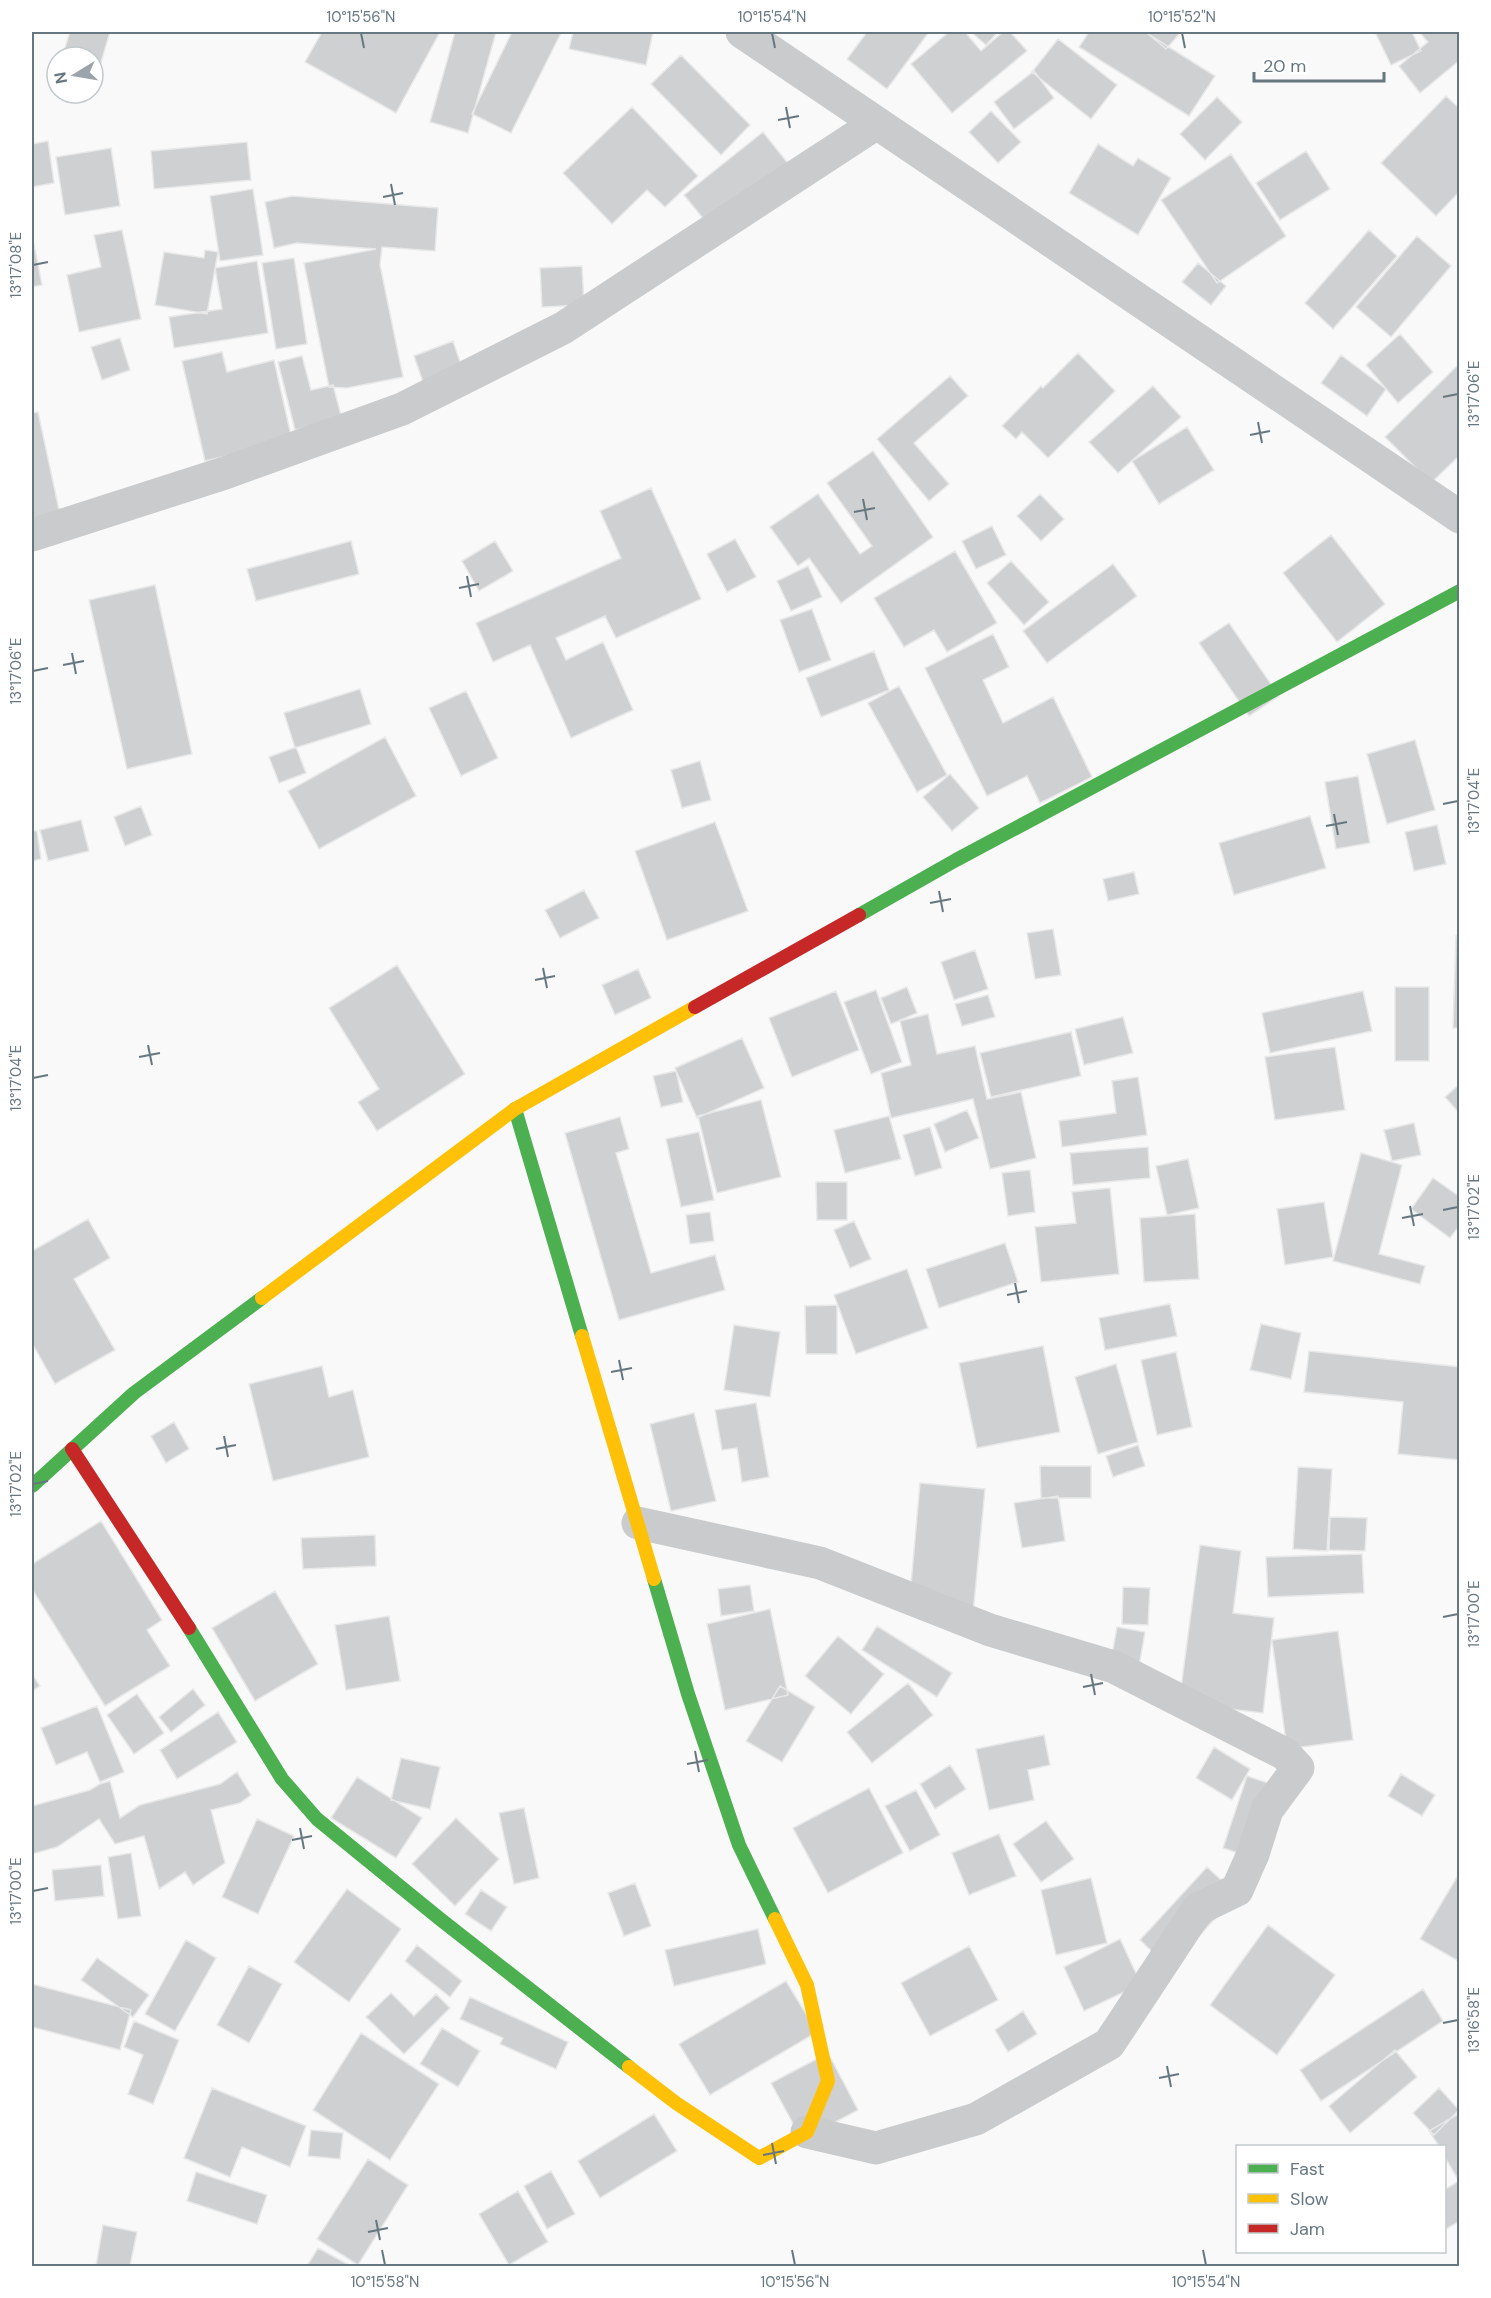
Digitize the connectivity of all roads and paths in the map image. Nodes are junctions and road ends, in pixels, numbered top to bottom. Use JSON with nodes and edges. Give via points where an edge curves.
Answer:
{"nodes":[{"id":1,"x":742,"y":32,"type":"edge"},
{"id":2,"x":877,"y":123,"type":"junction"},
{"id":3,"x":1460,"y":517,"type":"edge"},
{"id":4,"x":32,"y":535,"type":"edge"},
{"id":5,"x":1460,"y":591,"type":"edge"},
{"id":6,"x":515,"y":1109,"type":"junction"},
{"id":7,"x":72,"y":1449,"type":"junction"},
{"id":8,"x":32,"y":1486,"type":"edge"},
{"id":9,"x":638,"y":1523,"type":"junction"},
{"id":10,"x":807,"y":2132,"type":"junction"}],
"edges":[{"from":1,"to":2,"type":"street"},
{"from":2,"to":3,"type":"street"},
{"from":2,"to":4,"type":"street","via":[[563,328],[402,409],[225,473]]},
{"from":5,"to":6,"type":"street","via":[[956,860]]},
{"from":6,"to":7,"type":"street","via":[[134,1393]]},
{"from":6,"to":9,"type":"street"},
{"from":7,"to":8,"type":"street"},
{"from":7,"to":10,"type":"street","via":[[282,1779],[317,1819],[676,2103],[759,2157]]},
{"from":9,"to":10,"type":"street","via":[[688,1694],[739,1845],[807,1985],[828,2081]]},
{"from":9,"to":10,"type":"street","via":[[820,1563],[990,1630],[1114,1667],[1285,1754],[1298,1768],[1267,1810],[1237,1890],[1198,1909],[1109,2044],[976,2119],[876,2148]]}]}
